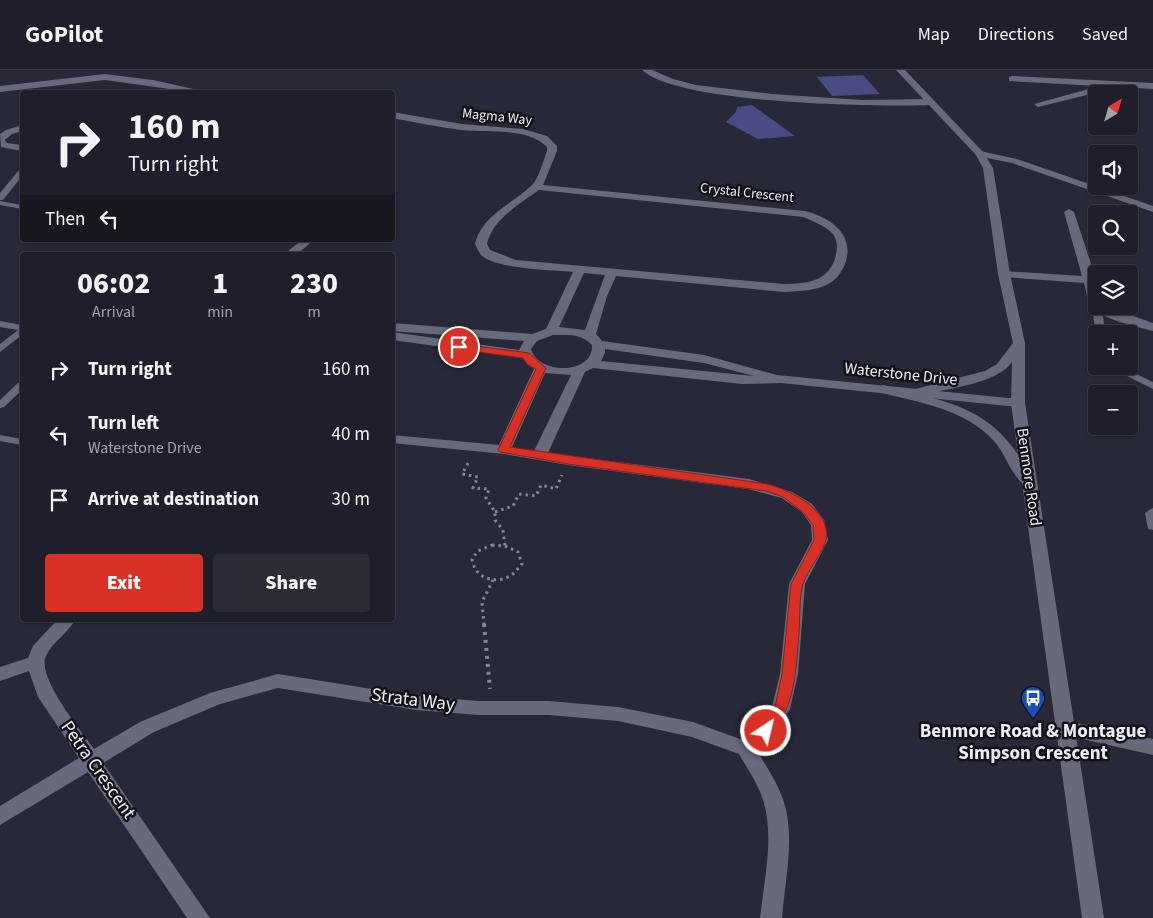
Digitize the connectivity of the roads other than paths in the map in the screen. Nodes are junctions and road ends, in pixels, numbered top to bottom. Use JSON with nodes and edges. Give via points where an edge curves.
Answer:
{"nodes":[{"id":1,"x":646,"y":70,"type":"edge"},
{"id":2,"x":900,"y":70,"type":"edge"},
{"id":3,"x":1012,"y":80,"type":"dead end"},
{"id":4,"x":153,"y":83,"type":"junction"},
{"id":5,"x":1119,"y":85,"type":"edge"},
{"id":6,"x":1138,"y":86,"type":"edge"},
{"id":7,"x":1153,"y":86,"type":"edge"},
{"id":8,"x":181,"y":88,"type":"junction"},
{"id":9,"x":0,"y":89,"type":"edge"},
{"id":10,"x":140,"y":90,"type":"edge"},
{"id":11,"x":176,"y":90,"type":"edge"},
{"id":12,"x":192,"y":90,"type":"edge"},
{"id":13,"x":1088,"y":92,"type":"edge"},
{"id":14,"x":931,"y":102,"type":"junction"},
{"id":15,"x":1038,"y":104,"type":"dead end"},
{"id":16,"x":395,"y":116,"type":"edge"},
{"id":17,"x":20,"y":129,"type":"edge"},
{"id":18,"x":0,"y":140,"type":"edge"},
{"id":19,"x":20,"y":148,"type":"edge"},
{"id":20,"x":980,"y":154,"type":"junction"},
{"id":21,"x":20,"y":174,"type":"edge"},
{"id":22,"x":537,"y":187,"type":"junction"},
{"id":23,"x":0,"y":198,"type":"edge"},
{"id":24,"x":0,"y":203,"type":"edge"},
{"id":25,"x":20,"y":207,"type":"edge"},
{"id":26,"x":1153,"y":209,"type":"edge"},
{"id":27,"x":1070,"y":212,"type":"dead end"},
{"id":28,"x":306,"y":242,"type":"edge"},
{"id":29,"x":294,"y":252,"type":"edge"},
{"id":30,"x":581,"y":268,"type":"junction"},
{"id":31,"x":1088,"y":270,"type":"edge"},
{"id":32,"x":612,"y":271,"type":"junction"},
{"id":33,"x":1004,"y":274,"type":"junction"},
{"id":34,"x":1088,"y":280,"type":"edge"},
{"id":35,"x":1114,"y":315,"type":"edge"},
{"id":36,"x":0,"y":324,"type":"edge"},
{"id":37,"x":395,"y":326,"type":"edge"},
{"id":38,"x":1153,"y":327,"type":"edge"},
{"id":39,"x":20,"y":329,"type":"edge"},
{"id":40,"x":20,"y":331,"type":"edge"},
{"id":41,"x":551,"y":332,"type":"junction"},
{"id":42,"x":395,"y":336,"type":"edge"},
{"id":43,"x":533,"y":338,"type":"junction"},
{"id":44,"x":594,"y":340,"type":"junction"},
{"id":45,"x":1019,"y":343,"type":"junction"},
{"id":46,"x":0,"y":349,"type":"edge"},
{"id":47,"x":526,"y":356,"type":"junction"},
{"id":48,"x":587,"y":366,"type":"junction"},
{"id":49,"x":541,"y":368,"type":"junction"},
{"id":50,"x":1130,"y":375,"type":"edge"},
{"id":51,"x":781,"y":379,"type":"junction"},
{"id":52,"x":1153,"y":386,"type":"edge"},
{"id":53,"x":20,"y":387,"type":"edge"},
{"id":54,"x":883,"y":389,"type":"junction"},
{"id":55,"x":913,"y":392,"type":"junction"},
{"id":56,"x":1018,"y":403,"type":"junction"},
{"id":57,"x":0,"y":405,"type":"edge"},
{"id":58,"x":0,"y":438,"type":"edge"},
{"id":59,"x":395,"y":439,"type":"edge"},
{"id":60,"x":20,"y":442,"type":"edge"},
{"id":61,"x":504,"y":450,"type":"junction"},
{"id":62,"x":540,"y":454,"type":"junction"},
{"id":63,"x":1029,"y":484,"type":"junction"},
{"id":64,"x":1153,"y":513,"type":"edge"},
{"id":65,"x":1153,"y":525,"type":"edge"},
{"id":66,"x":65,"y":622,"type":"edge"},
{"id":67,"x":35,"y":662,"type":"junction"},
{"id":68,"x":0,"y":674,"type":"edge"},
{"id":69,"x":1067,"y":729,"type":"junction"},
{"id":70,"x":1153,"y":747,"type":"edge"},
{"id":71,"x":746,"y":749,"type":"junction"},
{"id":72,"x":92,"y":759,"type":"junction"},
{"id":73,"x":0,"y":816,"type":"edge"},
{"id":74,"x":199,"y":918,"type":"edge"},
{"id":75,"x":771,"y":918,"type":"edge"},
{"id":76,"x":1093,"y":918,"type":"edge"}],
"edges":[{"from":1,"to":14,"type":"street","via":[[687,86],[786,99],[847,104]]},
{"from":2,"to":14,"type":"street","name":"Benmore Road"},
{"from":3,"to":5,"type":"street"},
{"from":4,"to":8,"type":"street"},
{"from":4,"to":9,"type":"street","via":[[96,77]]},
{"from":4,"to":10,"type":"street"},
{"from":6,"to":7,"type":"street"},
{"from":8,"to":11,"type":"street"},
{"from":8,"to":12,"type":"street"},
{"from":13,"to":15,"type":"street"},
{"from":14,"to":20,"type":"street","name":"Benmore Road"},
{"from":16,"to":22,"type":"street","name":"Magma Way","via":[[462,127],[523,132],[544,138],[552,146],[552,151]]},
{"from":17,"to":18,"type":"street"},
{"from":18,"to":19,"type":"street","via":[[4,145]]},
{"from":20,"to":26,"type":"street","via":[[1014,161]]},
{"from":20,"to":33,"type":"street","name":"Benmore Road","via":[[990,176]]},
{"from":21,"to":23,"type":"lane"},
{"from":22,"to":30,"type":"street","name":"Crystal Crescent","via":[[497,217],[481,240],[484,252],[515,262]]},
{"from":22,"to":32,"type":"street","name":"Crystal Crescent","via":[[805,214],[833,228],[842,240],[843,250],[835,274],[821,283],[804,287],[752,286]]},
{"from":24,"to":25,"type":"lane"},
{"from":27,"to":31,"type":"street"},
{"from":28,"to":29,"type":"street"},
{"from":30,"to":32,"type":"street","name":"Crystal Crescent"},
{"from":30,"to":41,"type":"street"},
{"from":32,"to":44,"type":"street","via":[[601,296]]},
{"from":33,"to":34,"type":"street"},
{"from":33,"to":45,"type":"street","name":"Benmore Road"},
{"from":35,"to":38,"type":"street"},
{"from":36,"to":39,"type":"lane"},
{"from":37,"to":43,"type":"street"},
{"from":40,"to":46,"type":"lane"},
{"from":41,"to":43,"type":"street","name":"Waterstone Drive"},
{"from":41,"to":44,"type":"street","name":"Waterstone Drive","via":[[571,331]]},
{"from":42,"to":47,"type":"street"},
{"from":43,"to":47,"type":"street","via":[[525,349]]},
{"from":44,"to":48,"type":"street","via":[[601,351],[599,358]]},
{"from":44,"to":51,"type":"street","name":"Waterstone Drive","via":[[752,369]]},
{"from":45,"to":55,"type":"street","via":[[1002,367],[990,374]]},
{"from":45,"to":56,"type":"street","name":"Benmore Road"},
{"from":47,"to":49,"type":"street"},
{"from":48,"to":49,"type":"street","name":"Waterstone Drive","via":[[561,372]]},
{"from":48,"to":51,"type":"street","name":"Waterstone Drive","via":[[742,380]]},
{"from":48,"to":62,"type":"street"},
{"from":49,"to":61,"type":"street"},
{"from":50,"to":52,"type":"lane"},
{"from":51,"to":54,"type":"street","name":"Waterstone Drive"},
{"from":53,"to":57,"type":"lane"},
{"from":54,"to":55,"type":"street","name":"Waterstone Drive"},
{"from":54,"to":63,"type":"street","via":[[957,410],[984,424],[1000,438]]},
{"from":55,"to":56,"type":"street","name":"Waterstone Drive"},
{"from":56,"to":63,"type":"street","name":"Benmore Road"},
{"from":58,"to":60,"type":"lane"},
{"from":59,"to":61,"type":"street"},
{"from":61,"to":62,"type":"street"},
{"from":62,"to":71,"type":"street","via":[[568,461],[767,488],[787,495],[806,508],[819,524],[820,540],[797,584],[789,674],[781,709],[766,731]]},
{"from":63,"to":69,"type":"street","name":"Benmore Road"},
{"from":64,"to":65,"type":"street"},
{"from":66,"to":67,"type":"street","via":[[39,651]]},
{"from":67,"to":68,"type":"street"},
{"from":67,"to":72,"type":"street","name":"Petra Crescent","via":[[44,692]]},
{"from":69,"to":70,"type":"street"},
{"from":69,"to":76,"type":"street","name":"Benmore Road"},
{"from":71,"to":72,"type":"street","name":"Strata Way","via":[[694,730],[618,714],[416,703],[278,681],[242,689],[185,709]]},
{"from":71,"to":75,"type":"street","via":[[775,805],[777,826]]},
{"from":72,"to":73,"type":"street","name":"Strata Way"},
{"from":72,"to":74,"type":"street","name":"Petra Crescent"}]}
